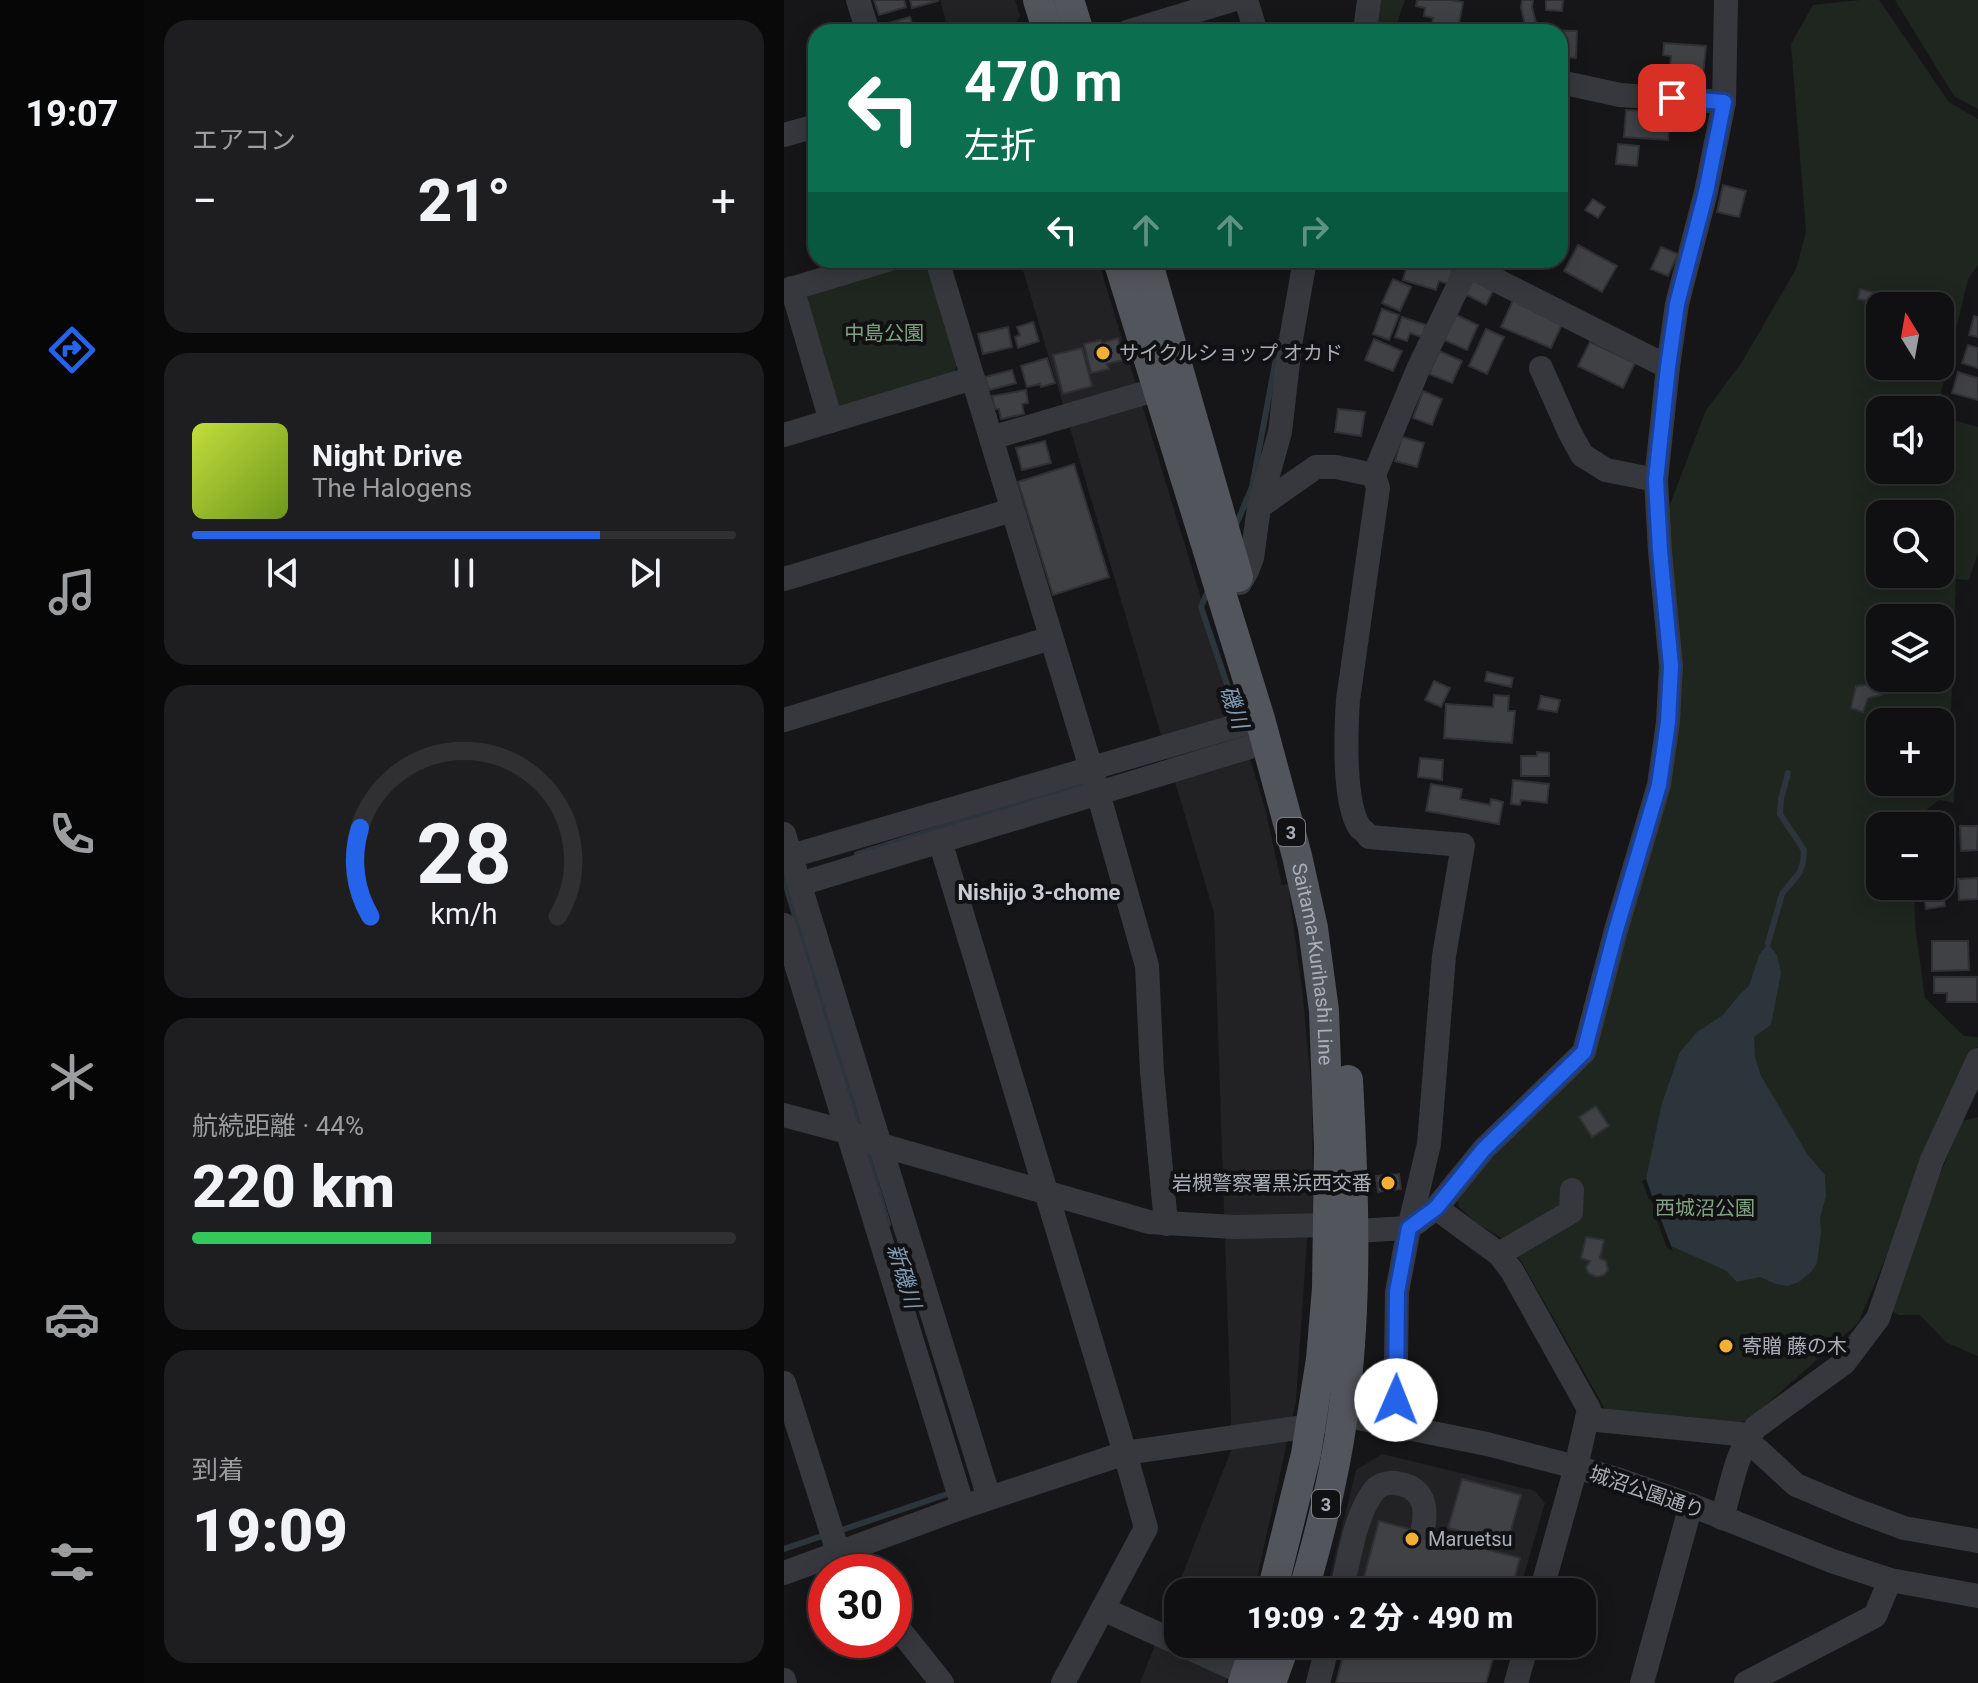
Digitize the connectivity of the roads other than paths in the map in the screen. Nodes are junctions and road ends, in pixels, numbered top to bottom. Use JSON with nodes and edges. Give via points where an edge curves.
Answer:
{"nodes":[{"id":1,"x":858,"y":0,"type":"edge"},
{"id":2,"x":1038,"y":0,"type":"edge"},
{"id":3,"x":1069,"y":0,"type":"edge"},
{"id":4,"x":1232,"y":0,"type":"edge"},
{"id":5,"x":1246,"y":0,"type":"edge"},
{"id":6,"x":1369,"y":0,"type":"edge"},
{"id":7,"x":1726,"y":0,"type":"edge"},
{"id":8,"x":866,"y":24,"type":"edge"},
{"id":9,"x":1046,"y":24,"type":"edge"},
{"id":10,"x":1076,"y":24,"type":"edge"},
{"id":11,"x":1153,"y":24,"type":"edge"},
{"id":12,"x":1254,"y":24,"type":"edge"},
{"id":13,"x":1366,"y":24,"type":"edge"},
{"id":14,"x":1568,"y":84,"type":"edge"},
{"id":15,"x":1724,"y":102,"type":"junction"},
{"id":16,"x":808,"y":128,"type":"edge"},
{"id":17,"x":784,"y":135,"type":"edge"},
{"id":18,"x":861,"y":268,"type":"edge"},
{"id":19,"x":939,"y":268,"type":"edge"},
{"id":20,"x":1120,"y":268,"type":"edge"},
{"id":21,"x":1149,"y":268,"type":"edge"},
{"id":22,"x":1304,"y":268,"type":"edge"},
{"id":23,"x":1461,"y":268,"type":"edge"},
{"id":24,"x":1473,"y":268,"type":"edge"},
{"id":25,"x":788,"y":290,"type":"edge"},
{"id":26,"x":1668,"y":367,"type":"junction"},
{"id":27,"x":1541,"y":368,"type":"dead end"},
{"id":28,"x":973,"y":378,"type":"junction"},
{"id":29,"x":1158,"y":389,"type":"junction"},
{"id":30,"x":831,"y":421,"type":"junction"},
{"id":31,"x":784,"y":435,"type":"edge"},
{"id":32,"x":991,"y":438,"type":"junction"},
{"id":33,"x":1374,"y":475,"type":"junction"},
{"id":34,"x":1656,"y":480,"type":"junction"},
{"id":35,"x":1259,"y":507,"type":"junction"},
{"id":36,"x":1012,"y":510,"type":"junction"},
{"id":37,"x":784,"y":579,"type":"edge"},
{"id":38,"x":1240,"y":583,"type":"junction"},
{"id":39,"x":1051,"y":638,"type":"junction"},
{"id":40,"x":784,"y":720,"type":"edge"},
{"id":41,"x":1263,"y":731,"type":"junction"},
{"id":42,"x":1091,"y":768,"type":"junction"},
{"id":43,"x":1098,"y":793,"type":"junction"},
{"id":44,"x":940,"y":841,"type":"junction"},
{"id":45,"x":787,"y":845,"type":"edge"},
{"id":46,"x":800,"y":884,"type":"junction"},
{"id":47,"x":784,"y":925,"type":"edge"},
{"id":48,"x":1978,"y":1060,"type":"edge"},
{"id":49,"x":784,"y":1115,"type":"edge"},
{"id":50,"x":847,"y":1132,"type":"junction"},
{"id":51,"x":881,"y":1145,"type":"junction"},
{"id":52,"x":1572,"y":1190,"type":"dead end"},
{"id":53,"x":1046,"y":1193,"type":"junction"},
{"id":54,"x":1436,"y":1208,"type":"junction"},
{"id":55,"x":1166,"y":1224,"type":"junction"},
{"id":56,"x":1341,"y":1228,"type":"junction"},
{"id":57,"x":1409,"y":1228,"type":"junction"},
{"id":58,"x":1499,"y":1254,"type":"junction"},
{"id":59,"x":784,"y":1383,"type":"edge"},
{"id":60,"x":1343,"y":1415,"type":"junction"},
{"id":61,"x":1587,"y":1419,"type":"junction"},
{"id":62,"x":1311,"y":1426,"type":"junction"},
{"id":63,"x":1395,"y":1426,"type":"junction"},
{"id":64,"x":1747,"y":1440,"type":"junction"},
{"id":65,"x":1125,"y":1453,"type":"junction"},
{"id":66,"x":1576,"y":1467,"type":"junction"},
{"id":67,"x":989,"y":1498,"type":"junction"},
{"id":68,"x":1691,"y":1505,"type":"junction"},
{"id":69,"x":963,"y":1507,"type":"junction"},
{"id":70,"x":1722,"y":1518,"type":"junction"},
{"id":71,"x":1423,"y":1528,"type":"dead end"},
{"id":72,"x":1978,"y":1541,"type":"edge"},
{"id":73,"x":836,"y":1549,"type":"junction"},
{"id":74,"x":840,"y":1554,"type":"edge"},
{"id":75,"x":784,"y":1573,"type":"edge"},
{"id":76,"x":1276,"y":1578,"type":"edge"},
{"id":77,"x":1307,"y":1578,"type":"edge"},
{"id":78,"x":1350,"y":1578,"type":"edge"},
{"id":79,"x":1545,"y":1578,"type":"edge"},
{"id":80,"x":1890,"y":1580,"type":"junction"},
{"id":81,"x":1978,"y":1596,"type":"edge"},
{"id":82,"x":1103,"y":1609,"type":"junction"},
{"id":83,"x":1164,"y":1636,"type":"edge"},
{"id":84,"x":912,"y":1646,"type":"edge"},
{"id":85,"x":1209,"y":1658,"type":"edge"},
{"id":86,"x":1255,"y":1658,"type":"edge"},
{"id":87,"x":1273,"y":1658,"type":"edge"},
{"id":88,"x":1324,"y":1658,"type":"edge"},
{"id":89,"x":1523,"y":1658,"type":"edge"},
{"id":90,"x":1253,"y":1680,"type":"edge"},
{"id":91,"x":942,"y":1683,"type":"edge"},
{"id":92,"x":1063,"y":1683,"type":"edge"},
{"id":93,"x":1318,"y":1683,"type":"edge"},
{"id":94,"x":1516,"y":1683,"type":"edge"},
{"id":95,"x":1642,"y":1683,"type":"edge"},
{"id":96,"x":1746,"y":1683,"type":"edge"}],
"edges":[{"from":1,"to":8,"type":"street"},
{"from":2,"to":9,"type":"main road"},
{"from":3,"to":10,"type":"main road"},
{"from":4,"to":11,"type":"street"},
{"from":5,"to":12,"type":"street"},
{"from":6,"to":13,"type":"street"},
{"from":7,"to":15,"type":"street"},
{"from":14,"to":15,"type":"street","via":[[1620,95]]},
{"from":15,"to":26,"type":"street","via":[[1677,304]]},
{"from":16,"to":17,"type":"street"},
{"from":18,"to":25,"type":"street"},
{"from":19,"to":28,"type":"street"},
{"from":20,"to":29,"type":"main road","name":"Saitama-Kurihashi Line","number":"3"},
{"from":21,"to":38,"type":"main road","name":"Saitama-Kurihashi Line","number":"3"},
{"from":22,"to":35,"type":"street","via":[[1280,432]]},
{"from":23,"to":33,"type":"street"},
{"from":24,"to":26,"type":"street"},
{"from":25,"to":30,"type":"street"},
{"from":26,"to":34,"type":"street"},
{"from":27,"to":34,"type":"street","via":[[1582,455],[1606,470]]},
{"from":28,"to":30,"type":"street"},
{"from":28,"to":32,"type":"street"},
{"from":29,"to":32,"type":"street"},
{"from":29,"to":41,"type":"main road","name":"Saitama-Kurihashi Line","number":"3"},
{"from":30,"to":31,"type":"street"},
{"from":32,"to":36,"type":"street"},
{"from":33,"to":35,"type":"street","via":[[1316,467]]},
{"from":33,"to":57,"type":"street","via":[[1376,506],[1348,700],[1354,816],[1369,837],[1463,845],[1444,956],[1429,1144]]},
{"from":34,"to":54,"type":"street","via":[[1671,666],[1666,738],[1659,785],[1584,1052],[1484,1149]]},
{"from":35,"to":38,"type":"street","via":[[1252,558]]},
{"from":36,"to":37,"type":"street"},
{"from":36,"to":39,"type":"street"},
{"from":38,"to":56,"type":"main road","name":"Saitama-Kurihashi Line","number":"3","via":[[1332,925],[1350,1118]]},
{"from":39,"to":40,"type":"street"},
{"from":39,"to":42,"type":"street"},
{"from":41,"to":42,"type":"street"},
{"from":41,"to":43,"type":"street"},
{"from":41,"to":56,"type":"main road","name":"Saitama-Kurihashi Line","number":"3","via":[[1313,928]]},
{"from":42,"to":43,"type":"street"},
{"from":42,"to":45,"type":"street"},
{"from":43,"to":44,"type":"street"},
{"from":43,"to":55,"type":"street","via":[[1147,966]]},
{"from":44,"to":46,"type":"street"},
{"from":44,"to":53,"type":"street"},
{"from":45,"to":46,"type":"street"},
{"from":46,"to":51,"type":"street"},
{"from":47,"to":50,"type":"street"},
{"from":48,"to":64,"type":"street","via":[[1932,1160],[1878,1318],[1844,1363],[1756,1427]]},
{"from":49,"to":50,"type":"street"},
{"from":50,"to":51,"type":"street"},
{"from":50,"to":69,"type":"street"},
{"from":51,"to":53,"type":"street"},
{"from":51,"to":67,"type":"street"},
{"from":52,"to":58,"type":"street","via":[[1571,1212]]},
{"from":53,"to":55,"type":"street"},
{"from":53,"to":65,"type":"street"},
{"from":54,"to":57,"type":"street"},
{"from":54,"to":58,"type":"street"},
{"from":55,"to":56,"type":"street"},
{"from":56,"to":57,"type":"street"},
{"from":56,"to":60,"type":"main road","name":"Saitama-Kurihashi Line","number":"3","via":[[1348,1361]]},
{"from":56,"to":62,"type":"main road","name":"Saitama-Kurihashi Line","number":"3","via":[[1327,1288]]},
{"from":57,"to":63,"type":"street","via":[[1396,1305]]},
{"from":58,"to":61,"type":"street","via":[[1585,1399]]},
{"from":59,"to":73,"type":"street"},
{"from":60,"to":62,"type":"street"},
{"from":60,"to":63,"type":"street","name":"城沼公園通り"},
{"from":60,"to":77,"type":"main road","name":"Saitama-Kurihashi Line","number":"3"},
{"from":61,"to":64,"type":"street"},
{"from":61,"to":66,"type":"street"},
{"from":62,"to":65,"type":"street"},
{"from":62,"to":76,"type":"main road","name":"Saitama-Kurihashi Line","number":"3"},
{"from":63,"to":66,"type":"street","name":"城沼公園通り"},
{"from":64,"to":70,"type":"street"},
{"from":64,"to":72,"type":"street","via":[[1796,1485],[1904,1528]]},
{"from":65,"to":67,"type":"street"},
{"from":65,"to":82,"type":"street","via":[[1146,1528]]},
{"from":66,"to":68,"type":"street","name":"城沼公園通り"},
{"from":66,"to":79,"type":"street"},
{"from":67,"to":69,"type":"street"},
{"from":68,"to":70,"type":"street","name":"城沼公園通り"},
{"from":68,"to":95,"type":"street"},
{"from":69,"to":73,"type":"street"},
{"from":70,"to":80,"type":"street","name":"城沼公園通り"},
{"from":71,"to":78,"type":"street","via":[[1424,1505],[1418,1492],[1389,1482],[1376,1488],[1362,1511]]},
{"from":73,"to":74,"type":"street"},
{"from":73,"to":75,"type":"street"},
{"from":80,"to":81,"type":"street","name":"城沼公園通り"},
{"from":80,"to":96,"type":"street","via":[[1875,1616]]},
{"from":82,"to":83,"type":"street"},
{"from":82,"to":92,"type":"street"},
{"from":84,"to":91,"type":"street"},
{"from":85,"to":90,"type":"street"},
{"from":86,"to":90,"type":"main road"},
{"from":87,"to":90,"type":"main road"},
{"from":88,"to":93,"type":"street"},
{"from":89,"to":94,"type":"street"}]}
